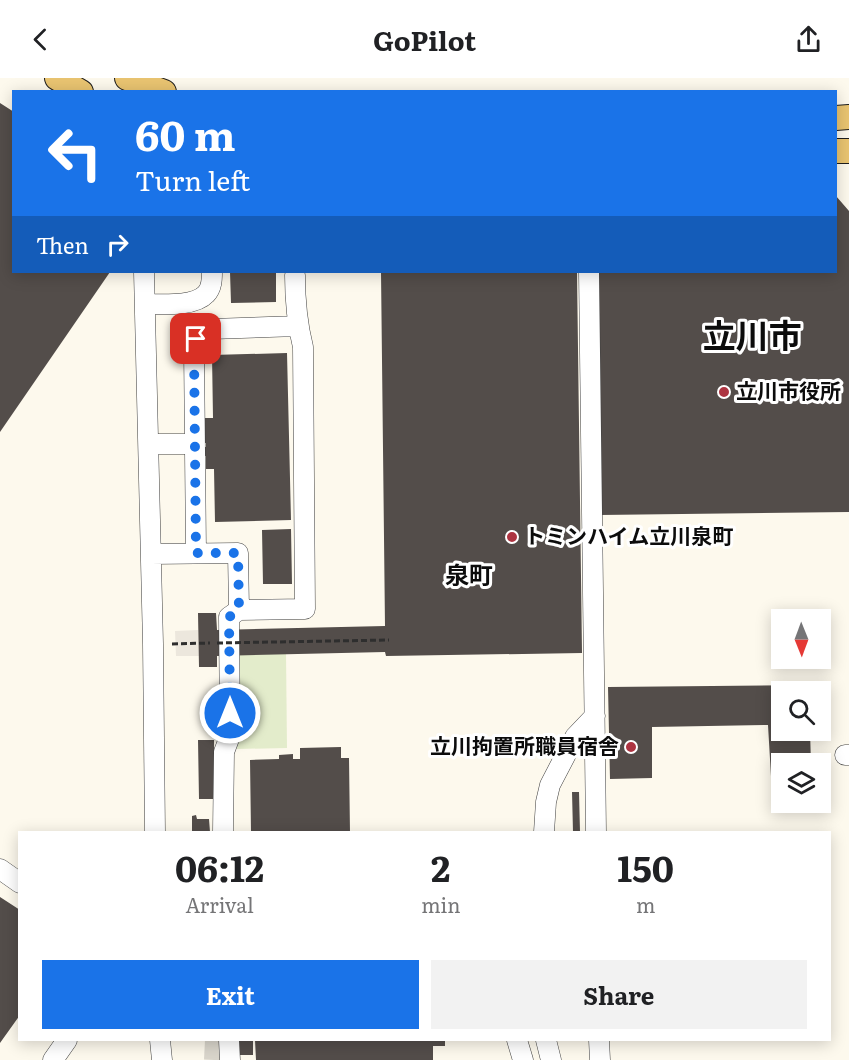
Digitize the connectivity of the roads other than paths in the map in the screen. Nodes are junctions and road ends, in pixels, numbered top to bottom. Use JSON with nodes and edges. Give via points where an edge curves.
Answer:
{"nodes":[{"id":1,"x":57,"y":78,"type":"edge"},
{"id":2,"x":127,"y":78,"type":"edge"},
{"id":3,"x":78,"y":90,"type":"edge"},
{"id":4,"x":157,"y":90,"type":"edge"},
{"id":5,"x":144,"y":273,"type":"edge"},
{"id":6,"x":212,"y":273,"type":"edge"},
{"id":7,"x":589,"y":273,"type":"edge"},
{"id":8,"x":295,"y":275,"type":"dead end"},
{"id":9,"x":145,"y":304,"type":"junction"},
{"id":10,"x":298,"y":326,"type":"junction"},
{"id":11,"x":149,"y":444,"type":"junction"},
{"id":12,"x":194,"y":444,"type":"junction"},
{"id":13,"x":196,"y":553,"type":"junction"},
{"id":14,"x":151,"y":554,"type":"junction"},
{"id":15,"x":239,"y":610,"type":"junction"},
{"id":16,"x":595,"y":716,"type":"junction"},
{"id":17,"x":155,"y":831,"type":"edge"},
{"id":18,"x":223,"y":831,"type":"edge"},
{"id":19,"x":544,"y":831,"type":"edge"},
{"id":20,"x":597,"y":831,"type":"edge"},
{"id":21,"x":0,"y":869,"type":"edge"},
{"id":22,"x":18,"y":882,"type":"edge"},
{"id":23,"x":66,"y":1041,"type":"edge"},
{"id":24,"x":160,"y":1041,"type":"edge"},
{"id":25,"x":229,"y":1041,"type":"edge"},
{"id":26,"x":517,"y":1041,"type":"edge"},
{"id":27,"x":546,"y":1041,"type":"edge"},
{"id":28,"x":599,"y":1041,"type":"edge"},
{"id":29,"x":53,"y":1060,"type":"edge"},
{"id":30,"x":162,"y":1060,"type":"edge"},
{"id":31,"x":230,"y":1060,"type":"edge"},
{"id":32,"x":523,"y":1060,"type":"edge"},
{"id":33,"x":551,"y":1060,"type":"edge"},
{"id":34,"x":600,"y":1060,"type":"edge"}],
"edges":[{"from":1,"to":3,"type":"main road"},
{"from":2,"to":4,"type":"main road"},
{"from":5,"to":9,"type":"street"},
{"from":6,"to":9,"type":"street","via":[[212,284],[199,300]]},
{"from":7,"to":16,"type":"street"},
{"from":8,"to":10,"type":"street"},
{"from":9,"to":11,"type":"street"},
{"from":10,"to":12,"type":"street","via":[[211,329],[196,339]]},
{"from":10,"to":15,"type":"street","via":[[303,347],[305,609]]},
{"from":11,"to":12,"type":"street"},
{"from":11,"to":14,"type":"street"},
{"from":12,"to":13,"type":"street"},
{"from":13,"to":14,"type":"street"},
{"from":13,"to":15,"type":"street","via":[[238,553]]},
{"from":14,"to":17,"type":"street"},
{"from":15,"to":18,"type":"street","via":[[229,617],[230,736],[224,752]]},
{"from":16,"to":19,"type":"street","via":[[575,737],[550,785]]},
{"from":16,"to":20,"type":"street"},
{"from":21,"to":22,"type":"street"},
{"from":23,"to":29,"type":"street"},
{"from":24,"to":30,"type":"street"},
{"from":25,"to":31,"type":"street"},
{"from":26,"to":32,"type":"street"},
{"from":27,"to":33,"type":"street"},
{"from":28,"to":34,"type":"street"}]}
